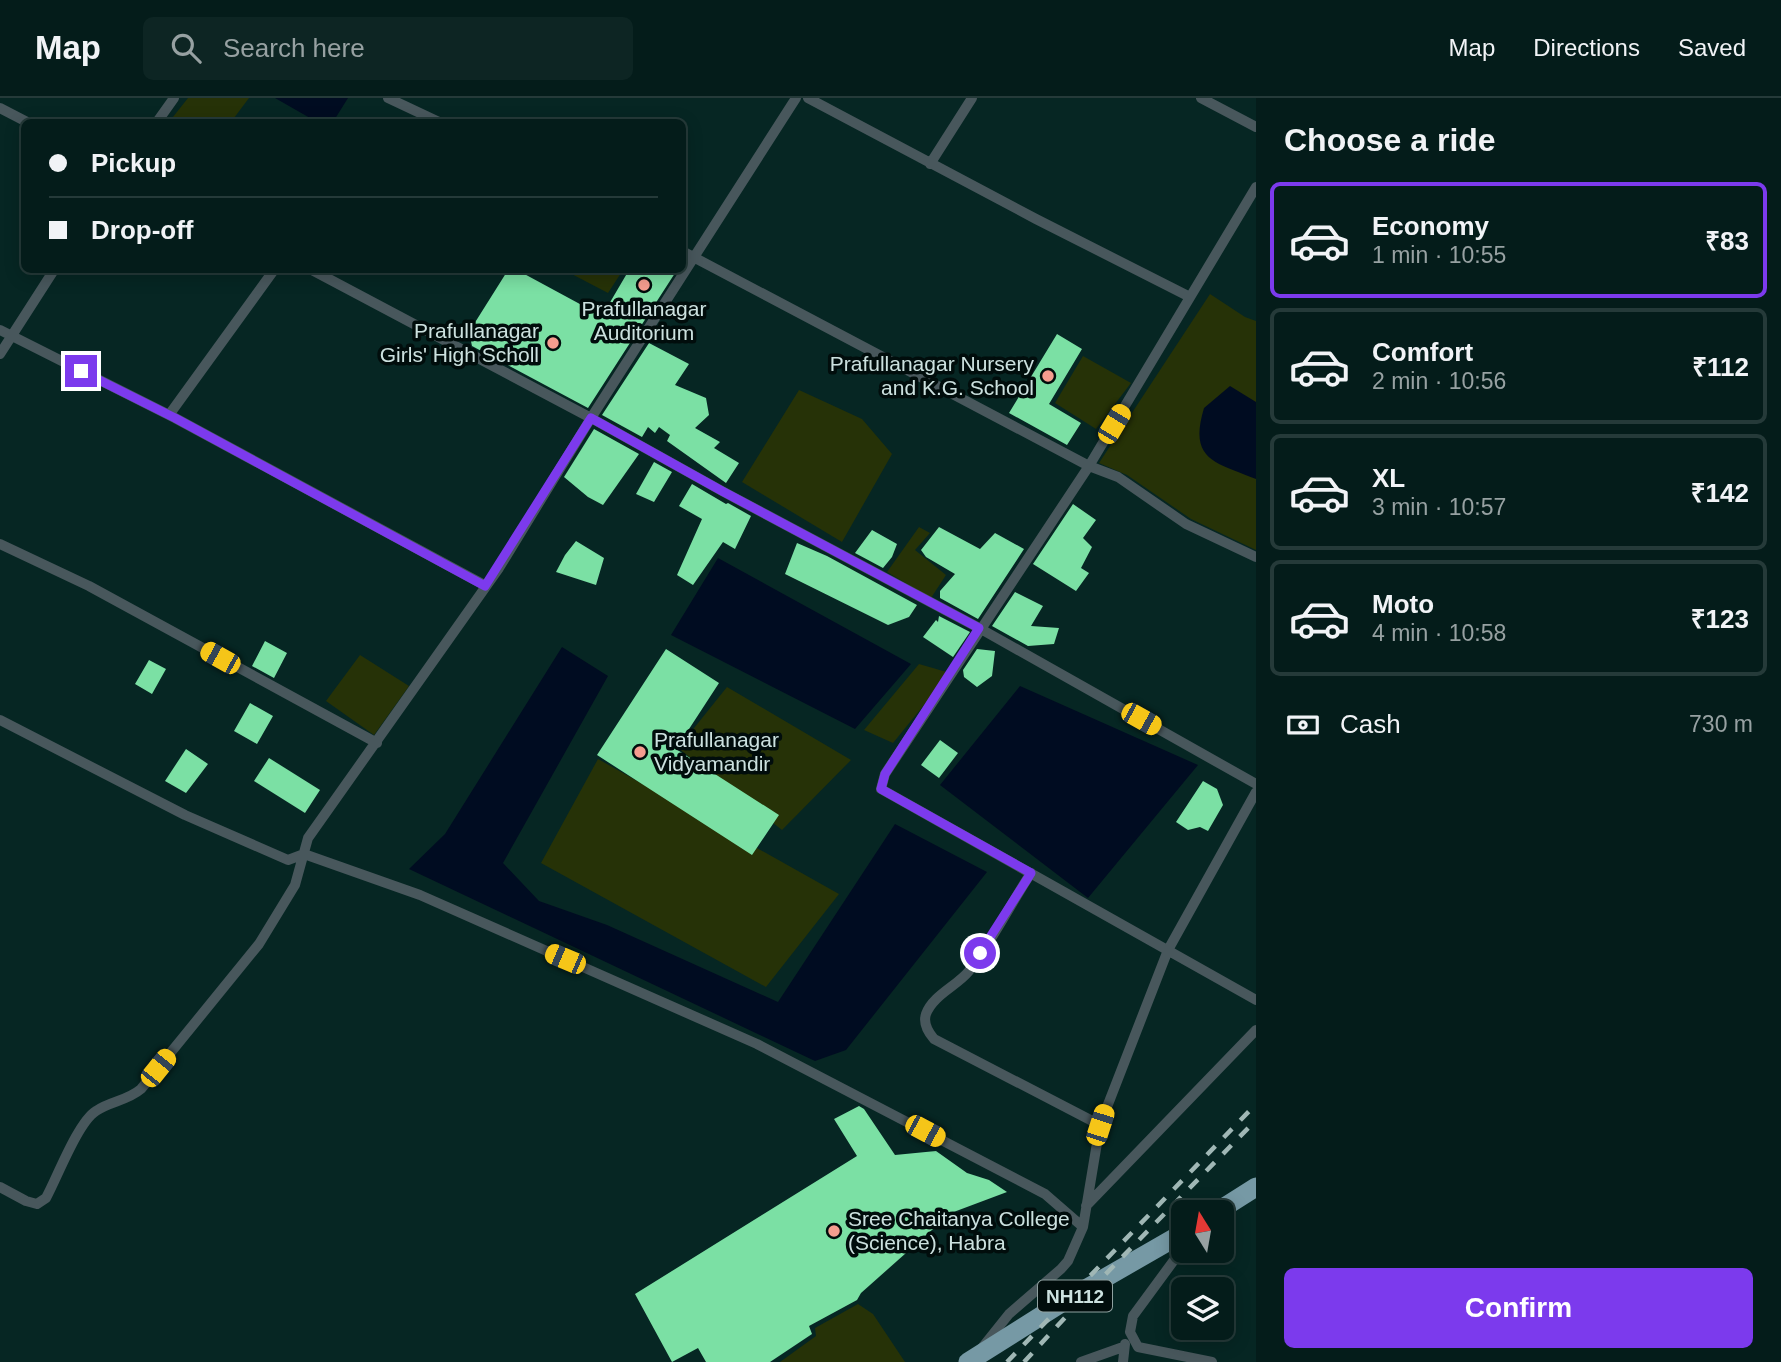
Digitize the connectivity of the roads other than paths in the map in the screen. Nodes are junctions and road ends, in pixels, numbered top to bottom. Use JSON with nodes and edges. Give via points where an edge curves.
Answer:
{"nodes":[{"id":1,"x":174,"y":98,"type":"edge"},
{"id":2,"x":388,"y":98,"type":"edge"},
{"id":3,"x":796,"y":98,"type":"edge"},
{"id":4,"x":808,"y":98,"type":"edge"},
{"id":5,"x":972,"y":98,"type":"edge"},
{"id":6,"x":1201,"y":98,"type":"edge"},
{"id":7,"x":0,"y":108,"type":"edge"},
{"id":8,"x":21,"y":119,"type":"edge"},
{"id":9,"x":159,"y":119,"type":"edge"},
{"id":10,"x":433,"y":119,"type":"edge"},
{"id":11,"x":1256,"y":127,"type":"edge"},
{"id":12,"x":930,"y":164,"type":"junction"},
{"id":13,"x":1256,"y":187,"type":"edge"},
{"id":14,"x":686,"y":253,"type":"edge"},
{"id":15,"x":695,"y":258,"type":"junction"},
{"id":16,"x":686,"y":272,"type":"edge"},
{"id":17,"x":52,"y":273,"type":"edge"},
{"id":18,"x":272,"y":273,"type":"edge"},
{"id":19,"x":318,"y":273,"type":"edge"},
{"id":20,"x":685,"y":273,"type":"edge"},
{"id":21,"x":1190,"y":297,"type":"junction"},
{"id":22,"x":0,"y":330,"type":"edge"},
{"id":23,"x":12,"y":336,"type":"junction"},
{"id":24,"x":0,"y":354,"type":"edge"},
{"id":25,"x":169,"y":415,"type":"junction"},
{"id":26,"x":591,"y":418,"type":"junction"},
{"id":27,"x":1088,"y":466,"type":"junction"},
{"id":28,"x":0,"y":544,"type":"edge"},
{"id":29,"x":1256,"y":557,"type":"edge"},
{"id":30,"x":485,"y":586,"type":"junction"},
{"id":31,"x":979,"y":628,"type":"junction"},
{"id":32,"x":0,"y":720,"type":"edge"},
{"id":33,"x":377,"y":743,"type":"junction"},
{"id":34,"x":1256,"y":784,"type":"edge"},
{"id":35,"x":1256,"y":792,"type":"edge"},
{"id":36,"x":304,"y":854,"type":"junction"},
{"id":37,"x":1031,"y":873,"type":"junction"},
{"id":38,"x":1168,"y":950,"type":"junction"},
{"id":39,"x":1256,"y":1000,"type":"edge"},
{"id":40,"x":1256,"y":1030,"type":"edge"},
{"id":41,"x":1100,"y":1125,"type":"junction"},
{"id":42,"x":0,"y":1187,"type":"edge"},
{"id":43,"x":1256,"y":1187,"type":"edge"},
{"id":44,"x":1234,"y":1202,"type":"edge"},
{"id":45,"x":1086,"y":1206,"type":"junction"},
{"id":46,"x":1083,"y":1227,"type":"junction"},
{"id":47,"x":1171,"y":1240,"type":"edge"},
{"id":48,"x":1171,"y":1264,"type":"edge"},
{"id":49,"x":1130,"y":1332,"type":"junction"},
{"id":50,"x":1123,"y":1347,"type":"junction"},
{"id":51,"x":970,"y":1361,"type":"edge"},
{"id":52,"x":1081,"y":1362,"type":"edge"},
{"id":53,"x":1123,"y":1362,"type":"edge"},
{"id":54,"x":1212,"y":1362,"type":"edge"}],
"edges":[{"from":1,"to":9,"type":"street"},
{"from":2,"to":10,"type":"street"},
{"from":3,"to":15,"type":"street"},
{"from":4,"to":12,"type":"street"},
{"from":5,"to":12,"type":"street"},
{"from":6,"to":11,"type":"street"},
{"from":7,"to":8,"type":"street"},
{"from":12,"to":21,"type":"street"},
{"from":13,"to":21,"type":"street"},
{"from":14,"to":15,"type":"street"},
{"from":15,"to":16,"type":"street"},
{"from":15,"to":27,"type":"street"},
{"from":17,"to":23,"type":"street"},
{"from":18,"to":25,"type":"street"},
{"from":19,"to":26,"type":"street"},
{"from":20,"to":26,"type":"street"},
{"from":21,"to":27,"type":"street"},
{"from":22,"to":23,"type":"street"},
{"from":23,"to":24,"type":"street"},
{"from":23,"to":25,"type":"street"},
{"from":25,"to":30,"type":"street"},
{"from":26,"to":30,"type":"street"},
{"from":26,"to":31,"type":"street"},
{"from":27,"to":29,"type":"street","via":[[1118,477],[1185,524]]},
{"from":27,"to":31,"type":"street"},
{"from":28,"to":33,"type":"street","via":[[89,586]]},
{"from":30,"to":33,"type":"street"},
{"from":31,"to":34,"type":"street"},
{"from":31,"to":37,"type":"street","via":[[885,774],[881,789]]},
{"from":32,"to":36,"type":"street","via":[[186,816],[288,860]]},
{"from":33,"to":36,"type":"street","via":[[308,838]]},
{"from":35,"to":38,"type":"street"},
{"from":36,"to":42,"type":"street","via":[[295,885],[259,944],[141,1089],[131,1098],[97,1109],[84,1122],[46,1198],[37,1203],[26,1201]]},
{"from":36,"to":46,"type":"street","via":[[420,895],[757,1044],[1045,1194]]},
{"from":37,"to":38,"type":"street"},
{"from":37,"to":41,"type":"street","via":[[968,973],[932,1005],[925,1022],[934,1039]]},
{"from":38,"to":39,"type":"street"},
{"from":38,"to":41,"type":"street"},
{"from":40,"to":45,"type":"street"},
{"from":41,"to":45,"type":"street"},
{"from":43,"to":44,"type":"highway"},
{"from":45,"to":46,"type":"street"},
{"from":46,"to":51,"type":"street","via":[[1061,1269],[1009,1314]]},
{"from":47,"to":51,"type":"highway","number":"NH112"},
{"from":48,"to":49,"type":"street","via":[[1133,1317]]},
{"from":49,"to":50,"type":"street"},
{"from":49,"to":54,"type":"street","via":[[1138,1346],[1147,1350]]},
{"from":50,"to":52,"type":"street"},
{"from":50,"to":53,"type":"street"}]}
